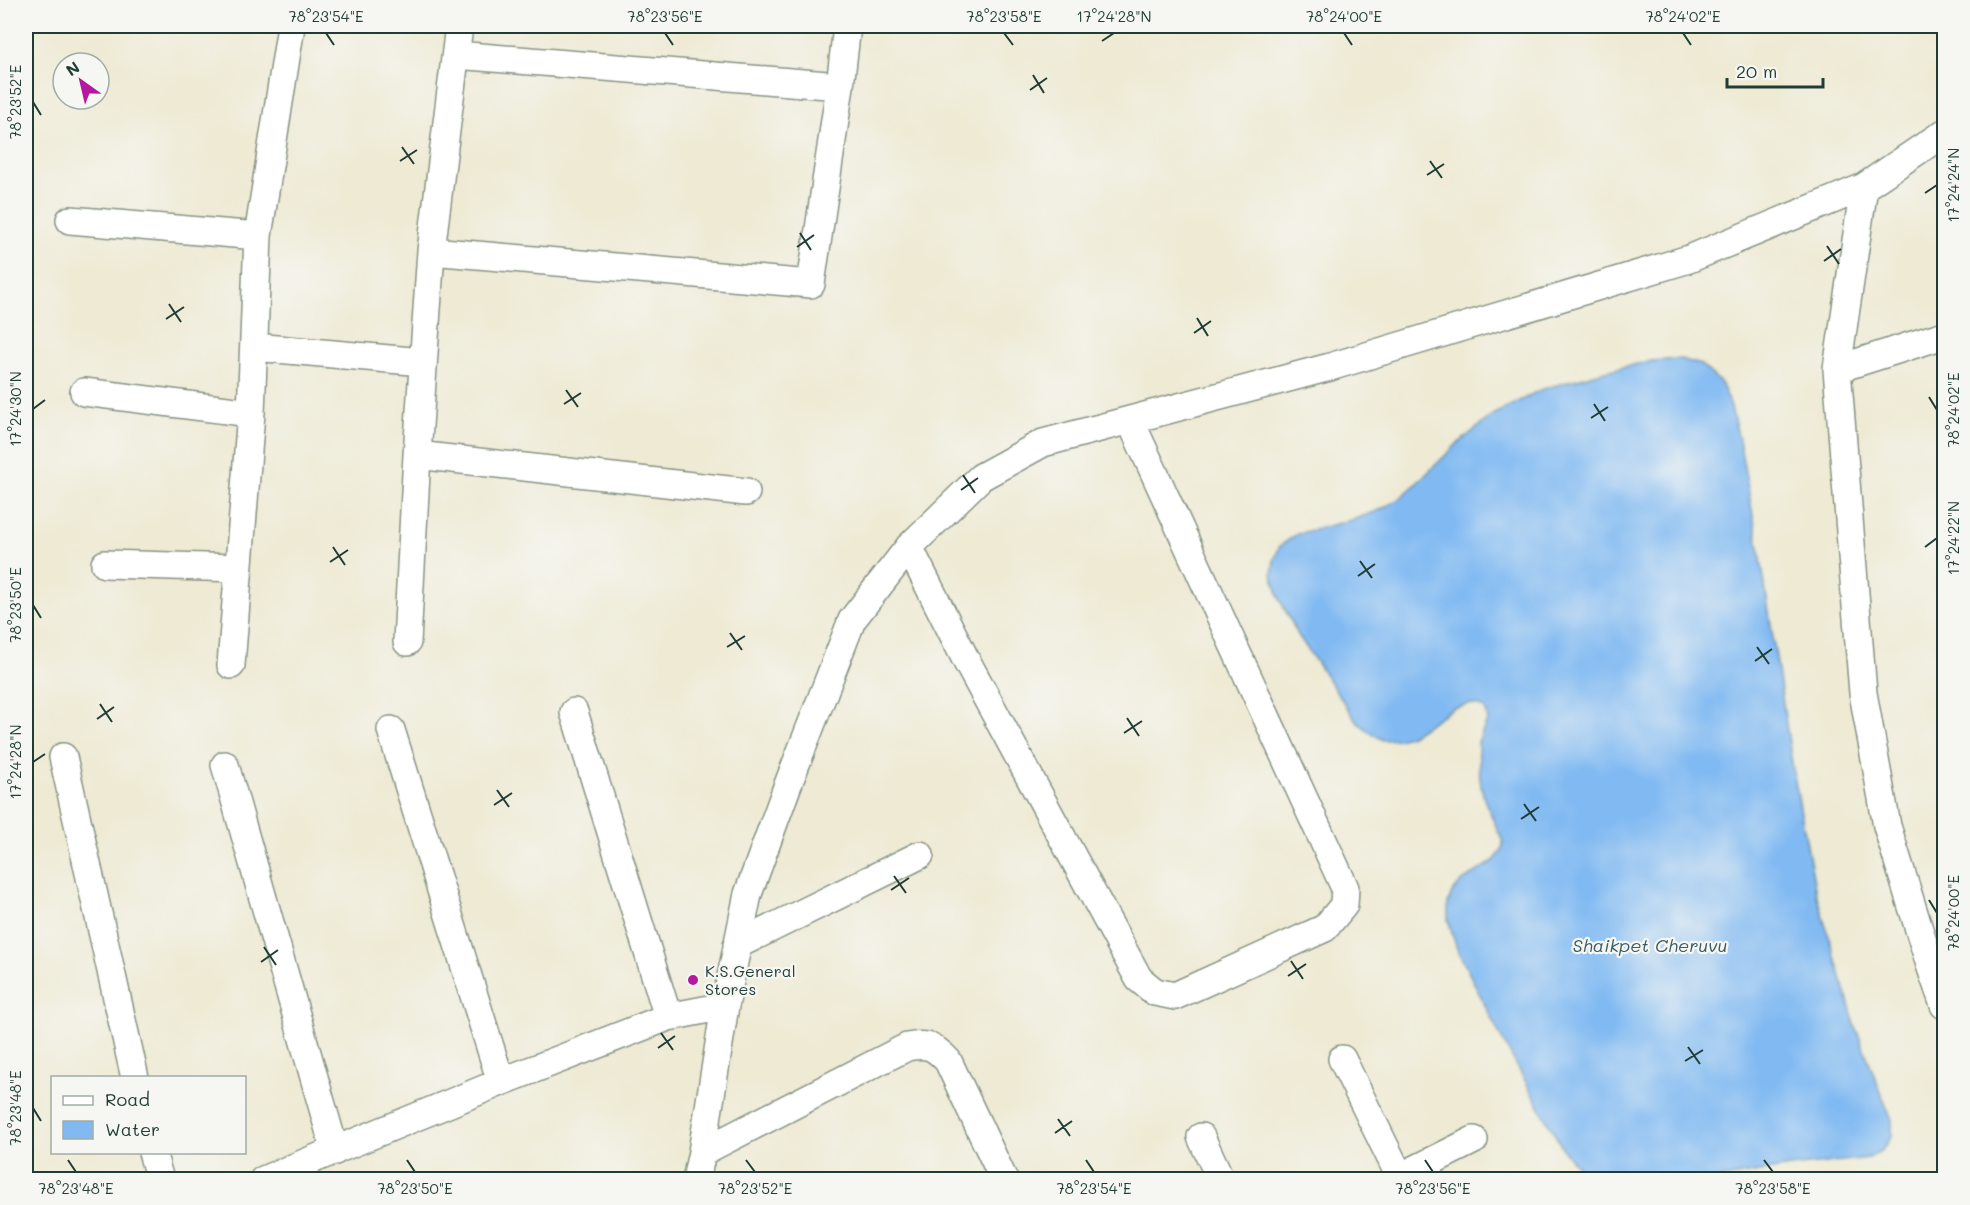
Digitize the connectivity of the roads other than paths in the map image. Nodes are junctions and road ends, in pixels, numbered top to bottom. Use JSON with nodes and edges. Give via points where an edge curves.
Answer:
{"nodes":[{"id":1,"x":291,"y":26,"type":"edge"},
{"id":2,"x":459,"y":26,"type":"edge"},
{"id":3,"x":848,"y":26,"type":"edge"},
{"id":4,"x":456,"y":55,"type":"junction"},
{"id":5,"x":840,"y":86,"type":"junction"},
{"id":6,"x":1944,"y":133,"type":"edge"},
{"id":7,"x":1864,"y":187,"type":"junction"},
{"id":8,"x":70,"y":220,"type":"dead end"},
{"id":9,"x":258,"y":236,"type":"junction"},
{"id":10,"x":431,"y":251,"type":"junction"},
{"id":11,"x":1944,"y":334,"type":"edge"},
{"id":12,"x":254,"y":347,"type":"junction"},
{"id":13,"x":423,"y":362,"type":"junction"},
{"id":14,"x":1837,"y":369,"type":"junction"},
{"id":15,"x":84,"y":392,"type":"dead end"},
{"id":16,"x":251,"y":413,"type":"junction"},
{"id":17,"x":1130,"y":420,"type":"junction"},
{"id":18,"x":417,"y":456,"type":"junction"},
{"id":19,"x":746,"y":492,"type":"dead end"},
{"id":20,"x":909,"y":547,"type":"junction"},
{"id":21,"x":105,"y":564,"type":"dead end"},
{"id":22,"x":238,"y":568,"type":"junction"},
{"id":23,"x":407,"y":642,"type":"dead end"},
{"id":24,"x":231,"y":665,"type":"dead end"},
{"id":25,"x":574,"y":712,"type":"dead end"},
{"id":26,"x":392,"y":730,"type":"dead end"},
{"id":27,"x":63,"y":758,"type":"dead end"},
{"id":28,"x":225,"y":765,"type":"dead end"},
{"id":29,"x":920,"y":855,"type":"dead end"},
{"id":30,"x":737,"y":945,"type":"junction"},
{"id":31,"x":1944,"y":1005,"type":"edge"},
{"id":32,"x":725,"y":1006,"type":"junction"},
{"id":33,"x":668,"y":1017,"type":"junction"},
{"id":34,"x":1342,"y":1059,"type":"dead end"},
{"id":35,"x":135,"y":1076,"type":"edge"},
{"id":36,"x":501,"y":1082,"type":"junction"},
{"id":37,"x":1200,"y":1137,"type":"dead end"},
{"id":38,"x":1474,"y":1140,"type":"dead end"},
{"id":39,"x":335,"y":1151,"type":"junction"},
{"id":40,"x":702,"y":1152,"type":"junction"},
{"id":41,"x":153,"y":1154,"type":"edge"},
{"id":42,"x":1397,"y":1178,"type":"edge"},
{"id":43,"x":160,"y":1179,"type":"edge"},
{"id":44,"x":263,"y":1179,"type":"edge"},
{"id":45,"x":696,"y":1179,"type":"edge"},
{"id":46,"x":1004,"y":1179,"type":"edge"},
{"id":47,"x":1221,"y":1179,"type":"edge"}],
"edges":[{"from":1,"to":9,"type":"street"},
{"from":2,"to":4,"type":"street"},
{"from":3,"to":5,"type":"street"},
{"from":4,"to":5,"type":"street"},
{"from":4,"to":10,"type":"street"},
{"from":5,"to":10,"type":"street","via":[[811,284]]},
{"from":6,"to":7,"type":"street"},
{"from":7,"to":14,"type":"street"},
{"from":7,"to":17,"type":"street","via":[[1689,259],[1330,367]]},
{"from":8,"to":9,"type":"street"},
{"from":9,"to":12,"type":"street"},
{"from":10,"to":13,"type":"street"},
{"from":11,"to":14,"type":"street"},
{"from":12,"to":13,"type":"street"},
{"from":12,"to":16,"type":"street"},
{"from":13,"to":18,"type":"street"},
{"from":14,"to":31,"type":"street","via":[[1863,693],[1887,826]]},
{"from":15,"to":16,"type":"street"},
{"from":16,"to":22,"type":"street"},
{"from":17,"to":20,"type":"street","via":[[1043,443],[981,477]]},
{"from":17,"to":20,"type":"street","via":[[1345,888],[1344,905],[1325,928],[1175,996],[1155,992],[1139,979]]},
{"from":18,"to":19,"type":"street"},
{"from":18,"to":23,"type":"street"},
{"from":20,"to":30,"type":"street","via":[[852,620],[748,894]]},
{"from":21,"to":22,"type":"street"},
{"from":22,"to":24,"type":"street"},
{"from":25,"to":33,"type":"street"},
{"from":26,"to":36,"type":"street"},
{"from":27,"to":35,"type":"street"},
{"from":28,"to":39,"type":"street"},
{"from":29,"to":30,"type":"street"},
{"from":30,"to":32,"type":"street"},
{"from":32,"to":33,"type":"street"},
{"from":32,"to":40,"type":"street"},
{"from":33,"to":36,"type":"street"},
{"from":34,"to":42,"type":"street"},
{"from":36,"to":39,"type":"street"},
{"from":37,"to":47,"type":"street"},
{"from":38,"to":42,"type":"street"},
{"from":39,"to":44,"type":"street"},
{"from":40,"to":45,"type":"street"},
{"from":40,"to":46,"type":"street","via":[[907,1047],[921,1044],[936,1048],[948,1061]]},
{"from":41,"to":43,"type":"street"}]}
